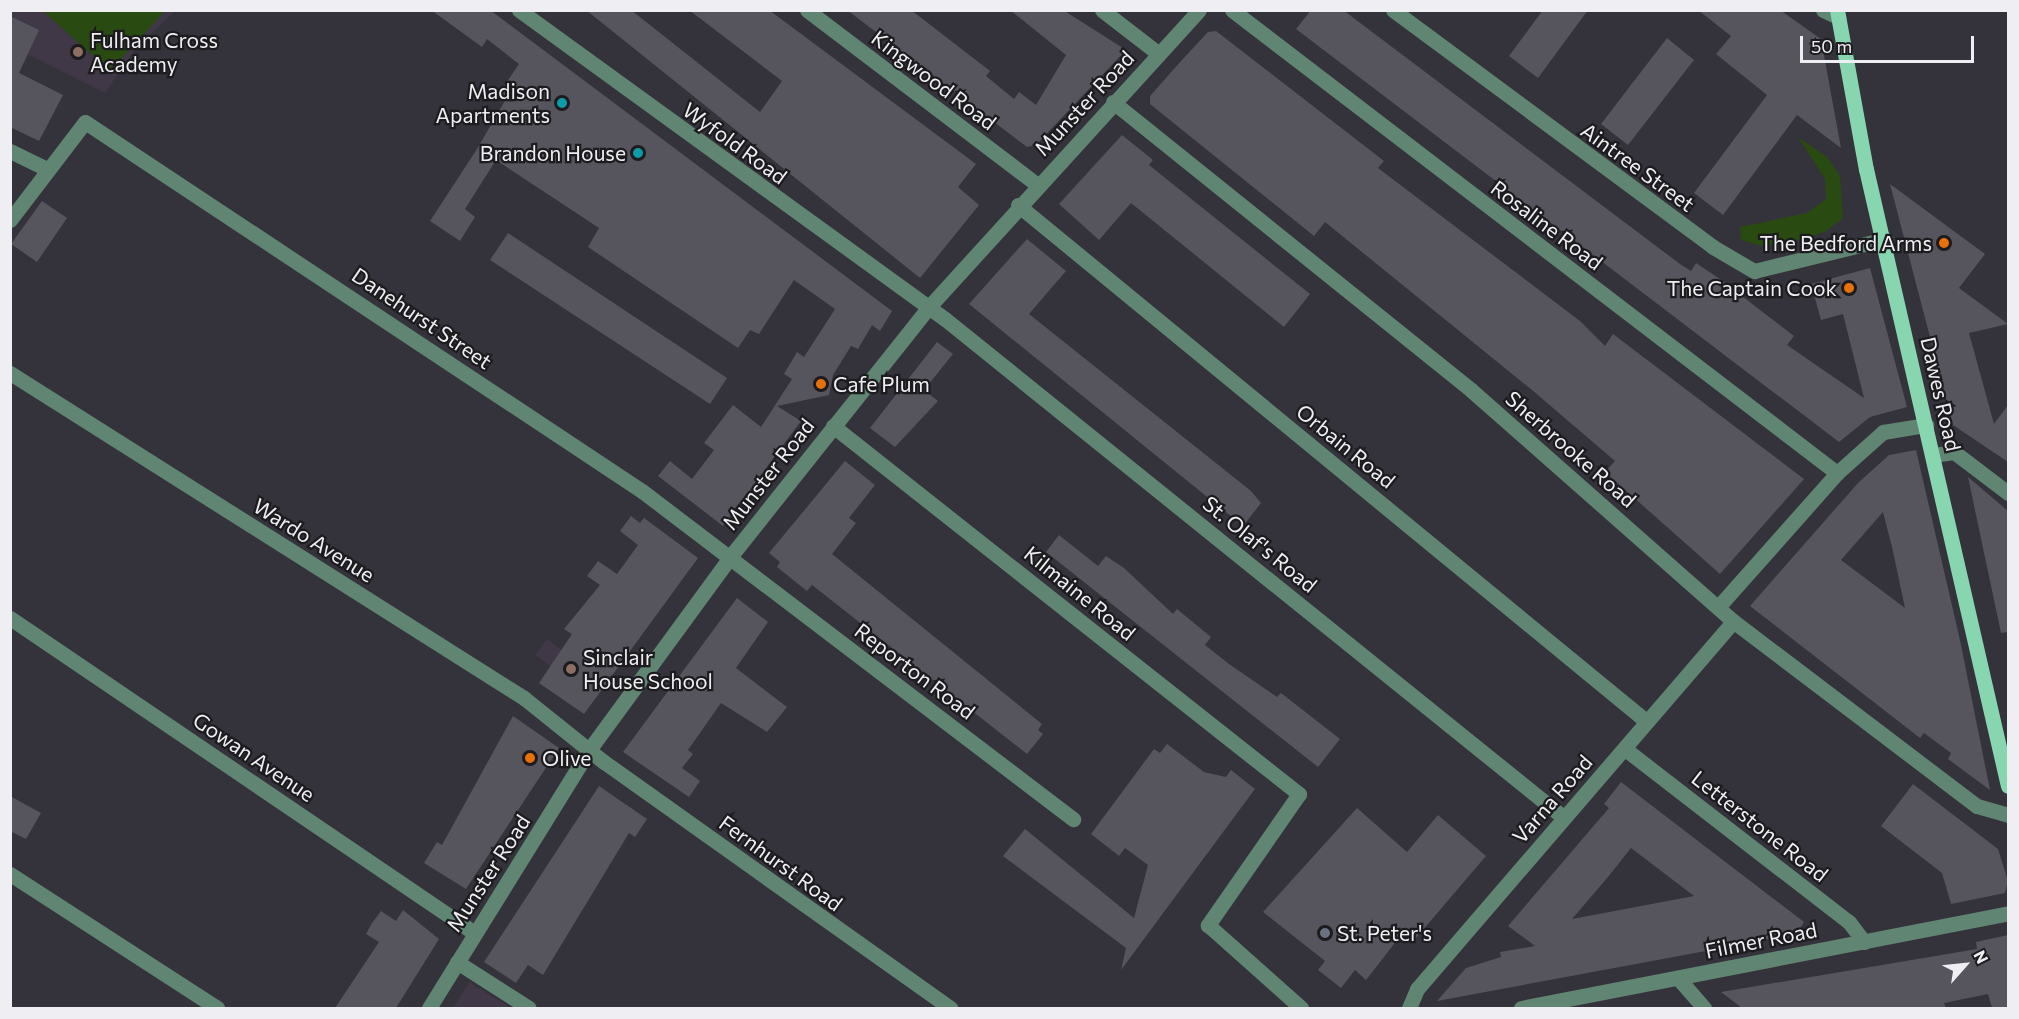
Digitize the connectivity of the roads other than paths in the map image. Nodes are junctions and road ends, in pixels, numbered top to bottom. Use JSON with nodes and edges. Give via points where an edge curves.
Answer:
{"nodes":[{"id":1,"x":519,"y":10,"type":"edge"},
{"id":2,"x":807,"y":10,"type":"edge"},
{"id":3,"x":1102,"y":10,"type":"edge"},
{"id":4,"x":1199,"y":10,"type":"edge"},
{"id":5,"x":1232,"y":10,"type":"edge"},
{"id":6,"x":1393,"y":10,"type":"edge"},
{"id":7,"x":1823,"y":10,"type":"edge"},
{"id":8,"x":1838,"y":14,"type":"edge"},
{"id":9,"x":1159,"y":54,"type":"junction"},
{"id":10,"x":1113,"y":102,"type":"junction"},
{"id":11,"x":10,"y":151,"type":"edge"},
{"id":12,"x":47,"y":169,"type":"junction"},
{"id":13,"x":1036,"y":184,"type":"junction"},
{"id":14,"x":1018,"y":205,"type":"junction"},
{"id":15,"x":10,"y":220,"type":"edge"},
{"id":16,"x":1885,"y":239,"type":"junction"},
{"id":17,"x":927,"y":309,"type":"junction"},
{"id":18,"x":10,"y":373,"type":"edge"},
{"id":19,"x":1926,"y":425,"type":"junction"},
{"id":20,"x":833,"y":426,"type":"junction"},
{"id":21,"x":1933,"y":455,"type":"junction"},
{"id":22,"x":1837,"y":472,"type":"junction"},
{"id":23,"x":2008,"y":493,"type":"edge"},
{"id":24,"x":730,"y":557,"type":"junction"},
{"id":25,"x":1719,"y":606,"type":"junction"},
{"id":26,"x":10,"y":618,"type":"edge"},
{"id":27,"x":1733,"y":621,"type":"junction"},
{"id":28,"x":1646,"y":721,"type":"junction"},
{"id":29,"x":1625,"y":748,"type":"junction"},
{"id":30,"x":589,"y":750,"type":"junction"},
{"id":31,"x":2008,"y":786,"type":"edge"},
{"id":32,"x":2008,"y":815,"type":"edge"},
{"id":33,"x":1563,"y":818,"type":"junction"},
{"id":34,"x":1074,"y":819,"type":"dead end"},
{"id":35,"x":10,"y":874,"type":"edge"},
{"id":36,"x":2008,"y":913,"type":"edge"},
{"id":37,"x":473,"y":932,"type":"junction"},
{"id":38,"x":1864,"y":942,"type":"junction"},
{"id":39,"x":457,"y":962,"type":"junction"},
{"id":40,"x":1678,"y":978,"type":"junction"},
{"id":41,"x":217,"y":1008,"type":"edge"},
{"id":42,"x":429,"y":1008,"type":"edge"},
{"id":43,"x":529,"y":1008,"type":"edge"},
{"id":44,"x":950,"y":1008,"type":"edge"},
{"id":45,"x":1301,"y":1008,"type":"edge"},
{"id":46,"x":1409,"y":1008,"type":"edge"},
{"id":47,"x":1521,"y":1008,"type":"edge"},
{"id":48,"x":1704,"y":1008,"type":"edge"}],
"edges":[{"from":1,"to":17,"type":"street","name":"Wyfold Road"},
{"from":2,"to":13,"type":"street","name":"Kingwood Road"},
{"from":3,"to":9,"type":"street"},
{"from":4,"to":9,"type":"street","name":"Munster Road"},
{"from":5,"to":22,"type":"street","name":"Rosaline Road"},
{"from":6,"to":16,"type":"street","name":"Aintree Street","via":[[1713,247],[1754,271]]},
{"from":7,"to":8,"type":"street"},
{"from":8,"to":16,"type":"main road","name":"Dawes Road","via":[[1866,169]]},
{"from":9,"to":10,"type":"street","name":"Munster Road"},
{"from":10,"to":13,"type":"street","name":"Munster Road"},
{"from":10,"to":25,"type":"street","name":"Sherbrooke Road","via":[[1471,390]]},
{"from":11,"to":12,"type":"street"},
{"from":12,"to":15,"type":"street"},
{"from":12,"to":24,"type":"street","name":"Danehurst Street","via":[[85,122],[622,478]]},
{"from":13,"to":14,"type":"street","name":"Munster Road"},
{"from":14,"to":17,"type":"street","name":"Munster Road"},
{"from":14,"to":28,"type":"street","name":"Orbain Road"},
{"from":16,"to":19,"type":"main road","name":"Dawes Road"},
{"from":17,"to":20,"type":"street","name":"Munster Road"},
{"from":17,"to":33,"type":"street","name":"St. Olaf's Road","via":[[1230,546]]},
{"from":18,"to":30,"type":"street","name":"Wardo Avenue","via":[[524,698]]},
{"from":19,"to":21,"type":"main road","name":"Dawes Road"},
{"from":19,"to":22,"type":"street","via":[[1883,432]]},
{"from":20,"to":24,"type":"street","name":"Munster Road"},
{"from":20,"to":45,"type":"street","name":"Kilmaine Road","via":[[1299,794],[1208,925]]},
{"from":21,"to":23,"type":"street","via":[[1954,452]]},
{"from":21,"to":31,"type":"main road","name":"Dawes Road"},
{"from":22,"to":25,"type":"street"},
{"from":24,"to":30,"type":"street","name":"Munster Road"},
{"from":24,"to":34,"type":"street","name":"Reporton Road"},
{"from":25,"to":27,"type":"street","name":"Sherbrooke Road"},
{"from":26,"to":37,"type":"street","name":"Gowan Avenue"},
{"from":27,"to":28,"type":"street","name":"Varna Road"},
{"from":27,"to":32,"type":"street","name":"Sherbrooke Road","via":[[1977,806]]},
{"from":28,"to":29,"type":"street","name":"Varna Road"},
{"from":29,"to":33,"type":"street","name":"Varna Road"},
{"from":29,"to":38,"type":"street","name":"Letterstone Road","via":[[1849,922]]},
{"from":30,"to":37,"type":"street","name":"Munster Road"},
{"from":30,"to":44,"type":"street","name":"Fernhurst Road"},
{"from":33,"to":46,"type":"street","name":"Varna Road","via":[[1418,990]]},
{"from":35,"to":41,"type":"street"},
{"from":36,"to":38,"type":"street","name":"Filmer Road"},
{"from":37,"to":39,"type":"street","name":"Munster Road"},
{"from":38,"to":40,"type":"street","name":"Filmer Road"},
{"from":39,"to":42,"type":"street","name":"Munster Road"},
{"from":39,"to":43,"type":"street"},
{"from":40,"to":47,"type":"street","name":"Filmer Road"},
{"from":40,"to":48,"type":"street"}]}
